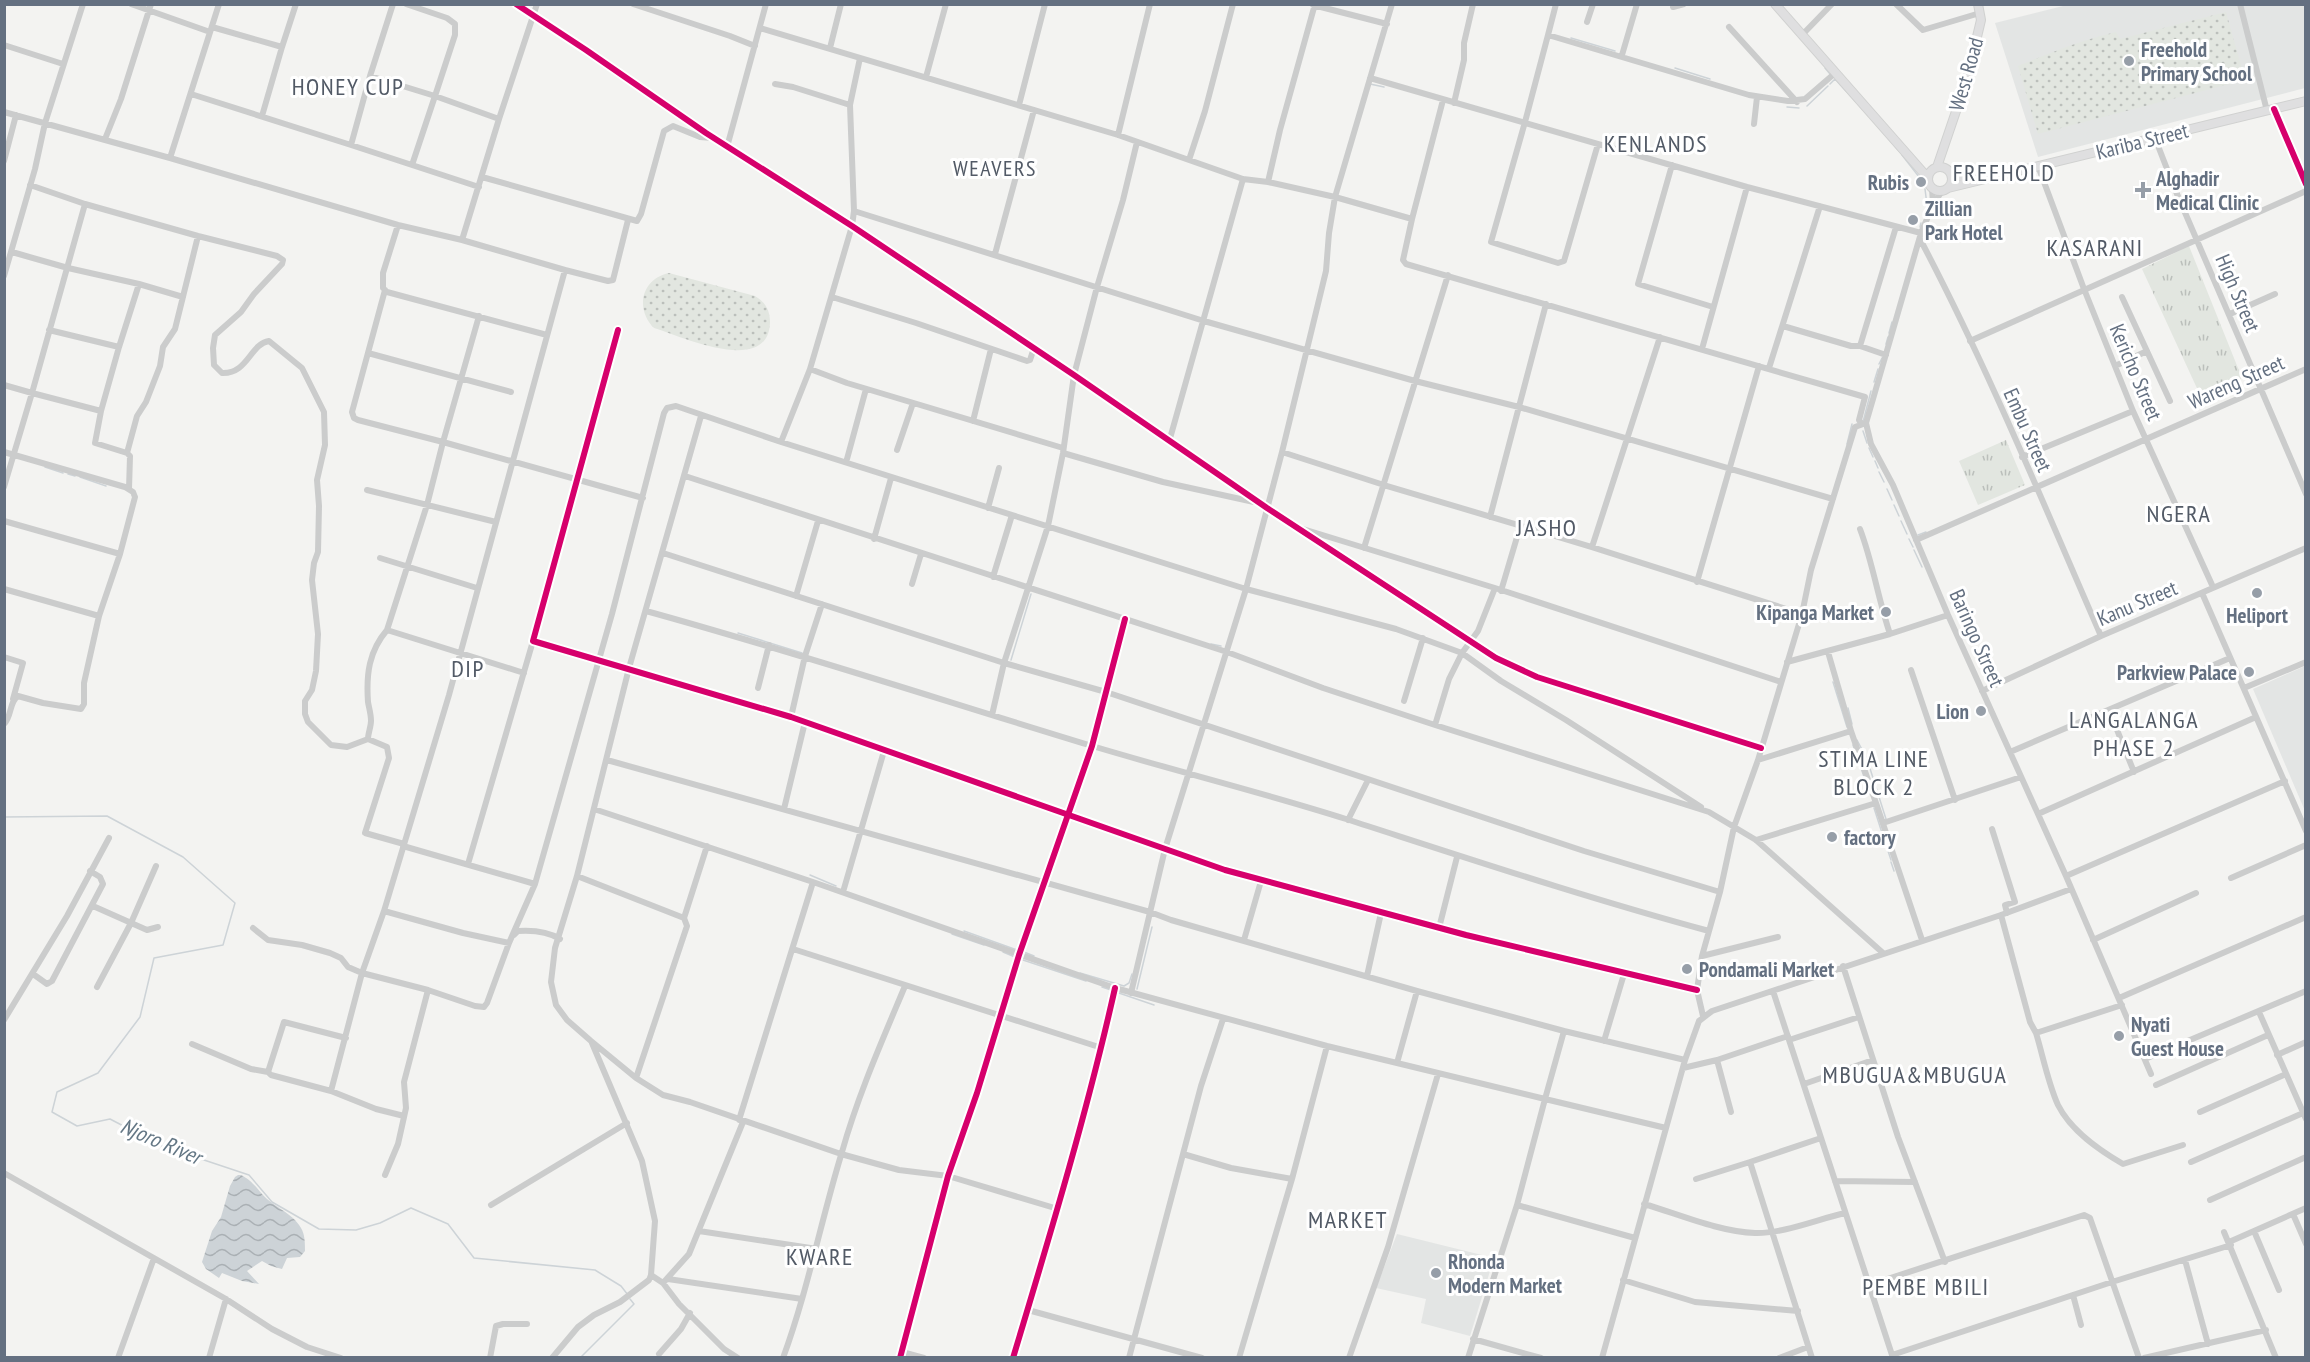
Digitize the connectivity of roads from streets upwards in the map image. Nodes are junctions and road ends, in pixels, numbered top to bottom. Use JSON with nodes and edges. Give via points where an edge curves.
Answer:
{"nodes":[{"id":1,"x":83,"y":4,"type":"edge"},
{"id":2,"x":131,"y":4,"type":"edge"},
{"id":3,"x":219,"y":4,"type":"edge"},
{"id":4,"x":296,"y":4,"type":"edge"},
{"id":5,"x":393,"y":4,"type":"edge"},
{"id":6,"x":406,"y":4,"type":"edge"},
{"id":7,"x":516,"y":4,"type":"edge"},
{"id":8,"x":537,"y":4,"type":"edge"},
{"id":9,"x":633,"y":4,"type":"edge"},
{"id":10,"x":766,"y":4,"type":"edge"},
{"id":11,"x":842,"y":4,"type":"edge"},
{"id":12,"x":946,"y":4,"type":"edge"},
{"id":13,"x":1045,"y":4,"type":"edge"},
{"id":14,"x":1150,"y":4,"type":"edge"},
{"id":15,"x":1233,"y":4,"type":"edge"},
{"id":16,"x":1392,"y":4,"type":"edge"},
{"id":17,"x":1473,"y":4,"type":"edge"},
{"id":18,"x":1556,"y":4,"type":"edge"},
{"id":19,"x":1593,"y":4,"type":"edge"},
{"id":20,"x":1637,"y":4,"type":"edge"},
{"id":21,"x":1684,"y":4,"type":"edge"},
{"id":22,"x":1775,"y":4,"type":"edge"},
{"id":23,"x":1832,"y":4,"type":"edge"},
{"id":24,"x":1896,"y":4,"type":"edge"},
{"id":25,"x":2240,"y":4,"type":"edge"},
{"id":26,"x":1314,"y":5,"type":"edge"},
{"id":27,"x":150,"y":8,"type":"edge"},
{"id":28,"x":1673,"y":8,"type":"dead end"},
{"id":29,"x":1979,"y":9,"type":"edge"},
{"id":30,"x":533,"y":15,"type":"junction"},
{"id":31,"x":1587,"y":22,"type":"dead end"},
{"id":32,"x":1387,"y":24,"type":"junction"},
{"id":33,"x":1729,"y":27,"type":"dead end"},
{"id":34,"x":760,"y":28,"type":"junction"},
{"id":35,"x":211,"y":29,"type":"junction"},
{"id":36,"x":1802,"y":34,"type":"junction"},
{"id":37,"x":1548,"y":35,"type":"junction"},
{"id":38,"x":4,"y":45,"type":"edge"},
{"id":39,"x":282,"y":46,"type":"junction"},
{"id":40,"x":755,"y":46,"type":"junction"},
{"id":41,"x":830,"y":48,"type":"junction"},
{"id":42,"x":1622,"y":56,"type":"junction"},
{"id":43,"x":860,"y":58,"type":"junction"},
{"id":44,"x":63,"y":64,"type":"junction"},
{"id":45,"x":1834,"y":74,"type":"junction"},
{"id":46,"x":370,"y":76,"type":"junction"},
{"id":47,"x":926,"y":77,"type":"junction"},
{"id":48,"x":1370,"y":78,"type":"junction"},
{"id":49,"x":776,"y":84,"type":"dead end"},
{"id":50,"x":191,"y":94,"type":"junction"},
{"id":51,"x":435,"y":96,"type":"junction"},
{"id":52,"x":1756,"y":97,"type":"junction"},
{"id":53,"x":1443,"y":100,"type":"junction"},
{"id":54,"x":2306,"y":101,"type":"edge"},
{"id":55,"x":1797,"y":102,"type":"junction"},
{"id":56,"x":1454,"y":103,"type":"junction"},
{"id":57,"x":850,"y":105,"type":"junction"},
{"id":58,"x":1019,"y":105,"type":"junction"},
{"id":59,"x":1034,"y":110,"type":"junction"},
{"id":60,"x":2271,"y":110,"type":"junction"},
{"id":61,"x":4,"y":112,"type":"edge"},
{"id":62,"x":16,"y":115,"type":"junction"},
{"id":63,"x":262,"y":116,"type":"junction"},
{"id":64,"x":499,"y":119,"type":"junction"},
{"id":65,"x":1525,"y":122,"type":"junction"},
{"id":66,"x":45,"y":123,"type":"junction"},
{"id":67,"x":1754,"y":124,"type":"dead end"},
{"id":68,"x":1118,"y":135,"type":"junction"},
{"id":69,"x":713,"y":138,"type":"junction"},
{"id":70,"x":2155,"y":138,"type":"junction"},
{"id":71,"x":105,"y":139,"type":"junction"},
{"id":72,"x":1137,"y":142,"type":"junction"},
{"id":73,"x":1946,"y":143,"type":"junction"},
{"id":74,"x":1598,"y":144,"type":"junction"},
{"id":75,"x":351,"y":146,"type":"junction"},
{"id":76,"x":728,"y":147,"type":"junction"},
{"id":77,"x":170,"y":158,"type":"junction"},
{"id":78,"x":1189,"y":160,"type":"junction"},
{"id":79,"x":4,"y":161,"type":"edge"},
{"id":80,"x":412,"y":165,"type":"junction"},
{"id":81,"x":1672,"y":165,"type":"junction"},
{"id":82,"x":2038,"y":166,"type":"junction"},
{"id":83,"x":1932,"y":171,"type":"junction"},
{"id":84,"x":1949,"y":172,"type":"junction"},
{"id":85,"x":482,"y":177,"type":"junction"},
{"id":86,"x":1243,"y":179,"type":"junction"},
{"id":87,"x":1979,"y":181,"type":"junction"},
{"id":88,"x":1268,"y":182,"type":"junction"},
{"id":89,"x":2306,"y":184,"type":"edge"},
{"id":90,"x":30,"y":185,"type":"junction"},
{"id":91,"x":479,"y":187,"type":"junction"},
{"id":92,"x":1747,"y":187,"type":"junction"},
{"id":93,"x":1932,"y":188,"type":"junction"},
{"id":94,"x":1945,"y":189,"type":"junction"},
{"id":95,"x":2306,"y":191,"type":"edge"},
{"id":96,"x":1335,"y":197,"type":"junction"},
{"id":97,"x":86,"y":204,"type":"junction"},
{"id":98,"x":1933,"y":205,"type":"junction"},
{"id":99,"x":1820,"y":206,"type":"junction"},
{"id":100,"x":854,"y":211,"type":"junction"},
{"id":101,"x":1412,"y":219,"type":"junction"},
{"id":102,"x":628,"y":220,"type":"junction"},
{"id":103,"x":398,"y":225,"type":"junction"},
{"id":104,"x":852,"y":226,"type":"junction"},
{"id":105,"x":1896,"y":227,"type":"junction"},
{"id":106,"x":198,"y":236,"type":"junction"},
{"id":107,"x":1921,"y":236,"type":"junction"},
{"id":108,"x":462,"y":240,"type":"junction"},
{"id":109,"x":2197,"y":240,"type":"junction"},
{"id":110,"x":12,"y":252,"type":"junction"},
{"id":111,"x":995,"y":254,"type":"junction"},
{"id":112,"x":68,"y":268,"type":"junction"},
{"id":113,"x":565,"y":270,"type":"junction"},
{"id":114,"x":1448,"y":275,"type":"junction"},
{"id":115,"x":4,"y":276,"type":"edge"},
{"id":116,"x":139,"y":285,"type":"junction"},
{"id":117,"x":1097,"y":287,"type":"junction"},
{"id":118,"x":2084,"y":289,"type":"junction"},
{"id":119,"x":385,"y":290,"type":"junction"},
{"id":120,"x":2275,"y":294,"type":"dead end"},
{"id":121,"x":183,"y":297,"type":"junction"},
{"id":122,"x":832,"y":297,"type":"junction"},
{"id":123,"x":2122,"y":297,"type":"dead end"},
{"id":124,"x":1546,"y":304,"type":"junction"},
{"id":125,"x":1713,"y":307,"type":"junction"},
{"id":126,"x":2230,"y":314,"type":"junction"},
{"id":127,"x":479,"y":316,"type":"junction"},
{"id":128,"x":1204,"y":321,"type":"junction"},
{"id":129,"x":1784,"y":326,"type":"junction"},
{"id":130,"x":49,"y":330,"type":"junction"},
{"id":131,"x":618,"y":330,"type":"dead end"},
{"id":132,"x":547,"y":335,"type":"junction"},
{"id":133,"x":1660,"y":337,"type":"junction"},
{"id":134,"x":1970,"y":340,"type":"junction"},
{"id":135,"x":1860,"y":346,"type":"junction"},
{"id":136,"x":119,"y":347,"type":"junction"},
{"id":137,"x":1034,"y":348,"type":"junction"},
{"id":138,"x":991,"y":349,"type":"junction"},
{"id":139,"x":1702,"y":349,"type":"junction"},
{"id":140,"x":1308,"y":350,"type":"junction"},
{"id":141,"x":2147,"y":351,"type":"junction"},
{"id":142,"x":368,"y":353,"type":"junction"},
{"id":143,"x":1886,"y":355,"type":"junction"},
{"id":144,"x":1759,"y":366,"type":"junction"},
{"id":145,"x":2115,"y":366,"type":"junction"},
{"id":146,"x":1769,"y":368,"type":"junction"},
{"id":147,"x":810,"y":369,"type":"junction"},
{"id":148,"x":2306,"y":369,"type":"edge"},
{"id":149,"x":1074,"y":375,"type":"junction"},
{"id":150,"x":460,"y":379,"type":"junction"},
{"id":151,"x":1414,"y":381,"type":"junction"},
{"id":152,"x":4,"y":385,"type":"edge"},
{"id":153,"x":2260,"y":388,"type":"junction"},
{"id":154,"x":866,"y":389,"type":"junction"},
{"id":155,"x":511,"y":392,"type":"dead end"},
{"id":156,"x":32,"y":393,"type":"junction"},
{"id":157,"x":2170,"y":401,"type":"dead end"},
{"id":158,"x":913,"y":403,"type":"junction"},
{"id":159,"x":1519,"y":407,"type":"junction"},
{"id":160,"x":100,"y":411,"type":"junction"},
{"id":161,"x":2133,"y":411,"type":"junction"},
{"id":162,"x":701,"y":416,"type":"junction"},
{"id":163,"x":973,"y":422,"type":"junction"},
{"id":164,"x":1864,"y":423,"type":"junction"},
{"id":165,"x":1627,"y":438,"type":"junction"},
{"id":166,"x":2146,"y":440,"type":"junction"},
{"id":167,"x":443,"y":442,"type":"junction"},
{"id":168,"x":781,"y":442,"type":"junction"},
{"id":169,"x":1169,"y":442,"type":"junction"},
{"id":170,"x":897,"y":450,"type":"dead end"},
{"id":171,"x":1063,"y":450,"type":"junction"},
{"id":172,"x":4,"y":452,"type":"edge"},
{"id":173,"x":1282,"y":452,"type":"junction"},
{"id":174,"x":127,"y":453,"type":"junction"},
{"id":175,"x":14,"y":455,"type":"junction"},
{"id":176,"x":2022,"y":457,"type":"junction"},
{"id":177,"x":847,"y":459,"type":"dead end"},
{"id":178,"x":512,"y":462,"type":"junction"},
{"id":179,"x":999,"y":468,"type":"dead end"},
{"id":180,"x":1728,"y":470,"type":"junction"},
{"id":181,"x":685,"y":476,"type":"junction"},
{"id":182,"x":891,"y":478,"type":"junction"},
{"id":183,"x":578,"y":481,"type":"junction"},
{"id":184,"x":1384,"y":486,"type":"junction"},
{"id":185,"x":4,"y":487,"type":"edge"},
{"id":186,"x":2037,"y":488,"type":"junction"},
{"id":187,"x":129,"y":489,"type":"junction"},
{"id":188,"x":367,"y":490,"type":"dead end"},
{"id":189,"x":2306,"y":495,"type":"edge"},
{"id":190,"x":643,"y":498,"type":"junction"},
{"id":191,"x":1833,"y":499,"type":"junction"},
{"id":192,"x":1258,"y":502,"type":"junction"},
{"id":193,"x":427,"y":505,"type":"junction"},
{"id":194,"x":988,"y":508,"type":"junction"},
{"id":195,"x":1267,"y":508,"type":"junction"},
{"id":196,"x":1012,"y":515,"type":"junction"},
{"id":197,"x":1490,"y":518,"type":"junction"},
{"id":198,"x":4,"y":521,"type":"edge"},
{"id":199,"x":818,"y":521,"type":"junction"},
{"id":200,"x":496,"y":522,"type":"junction"},
{"id":201,"x":1048,"y":526,"type":"junction"},
{"id":202,"x":1293,"y":526,"type":"junction"},
{"id":203,"x":1520,"y":527,"type":"junction"},
{"id":204,"x":1860,"y":528,"type":"dead end"},
{"id":205,"x":874,"y":539,"type":"junction"},
{"id":206,"x":1916,"y":540,"type":"junction"},
{"id":207,"x":1592,"y":547,"type":"junction"},
{"id":208,"x":1364,"y":548,"type":"junction"},
{"id":209,"x":2306,"y":548,"type":"edge"},
{"id":210,"x":663,"y":553,"type":"junction"},
{"id":211,"x":120,"y":554,"type":"junction"},
{"id":212,"x":921,"y":554,"type":"junction"},
{"id":213,"x":380,"y":558,"type":"dead end"},
{"id":214,"x":408,"y":568,"type":"junction"},
{"id":215,"x":993,"y":577,"type":"junction"},
{"id":216,"x":1697,"y":582,"type":"junction"},
{"id":217,"x":912,"y":584,"type":"dead end"},
{"id":218,"x":2213,"y":587,"type":"junction"},
{"id":219,"x":477,"y":588,"type":"junction"},
{"id":220,"x":4,"y":589,"type":"edge"},
{"id":221,"x":1028,"y":589,"type":"junction"},
{"id":222,"x":1246,"y":589,"type":"junction"},
{"id":223,"x":1498,"y":589,"type":"junction"},
{"id":224,"x":2202,"y":593,"type":"junction"},
{"id":225,"x":796,"y":596,"type":"junction"},
{"id":226,"x":822,"y":604,"type":"junction"},
{"id":227,"x":646,"y":611,"type":"junction"},
{"id":228,"x":1802,"y":614,"type":"junction"},
{"id":229,"x":1948,"y":615,"type":"junction"},
{"id":230,"x":99,"y":616,"type":"junction"},
{"id":231,"x":1125,"y":619,"type":"junction"},
{"id":232,"x":387,"y":630,"type":"junction"},
{"id":233,"x":1890,"y":634,"type":"junction"},
{"id":234,"x":2101,"y":636,"type":"junction"},
{"id":235,"x":1423,"y":638,"type":"junction"},
{"id":236,"x":533,"y":641,"type":"junction"},
{"id":237,"x":1471,"y":643,"type":"junction"},
{"id":238,"x":769,"y":645,"type":"junction"},
{"id":239,"x":1227,"y":652,"type":"junction"},
{"id":240,"x":1828,"y":652,"type":"junction"},
{"id":241,"x":459,"y":653,"type":"junction"},
{"id":242,"x":1462,"y":653,"type":"junction"},
{"id":243,"x":805,"y":656,"type":"junction"},
{"id":244,"x":4,"y":657,"type":"edge"},
{"id":245,"x":2230,"y":658,"type":"junction"},
{"id":246,"x":598,"y":661,"type":"junction"},
{"id":247,"x":1787,"y":662,"type":"junction"},
{"id":248,"x":2306,"y":662,"type":"edge"},
{"id":249,"x":1004,"y":663,"type":"junction"},
{"id":250,"x":629,"y":668,"type":"junction"},
{"id":251,"x":1911,"y":670,"type":"dead end"},
{"id":252,"x":524,"y":673,"type":"junction"},
{"id":253,"x":1781,"y":682,"type":"junction"},
{"id":254,"x":758,"y":688,"type":"dead end"},
{"id":255,"x":2244,"y":688,"type":"junction"},
{"id":256,"x":1982,"y":691,"type":"junction"},
{"id":257,"x":1106,"y":693,"type":"junction"},
{"id":258,"x":13,"y":700,"type":"junction"},
{"id":259,"x":1404,"y":701,"type":"dead end"},
{"id":260,"x":2109,"y":710,"type":"junction"},
{"id":261,"x":992,"y":715,"type":"junction"},
{"id":262,"x":790,"y":717,"type":"junction"},
{"id":263,"x":2256,"y":717,"type":"junction"},
{"id":264,"x":805,"y":722,"type":"junction"},
{"id":265,"x":4,"y":724,"type":"edge"},
{"id":266,"x":1203,"y":725,"type":"junction"},
{"id":267,"x":1435,"y":725,"type":"junction"},
{"id":268,"x":1851,"y":731,"type":"junction"},
{"id":269,"x":368,"y":739,"type":"junction"},
{"id":270,"x":1092,"y":746,"type":"junction"},
{"id":271,"x":1761,"y":748,"type":"junction"},
{"id":272,"x":884,"y":751,"type":"junction"},
{"id":273,"x":2010,"y":752,"type":"junction"},
{"id":274,"x":607,"y":760,"type":"junction"},
{"id":275,"x":1758,"y":760,"type":"junction"},
{"id":276,"x":1188,"y":772,"type":"junction"},
{"id":277,"x":2134,"y":772,"type":"junction"},
{"id":278,"x":2021,"y":777,"type":"junction"},
{"id":279,"x":1368,"y":780,"type":"junction"},
{"id":280,"x":2284,"y":781,"type":"junction"},
{"id":281,"x":1955,"y":800,"type":"junction"},
{"id":282,"x":1876,"y":803,"type":"junction"},
{"id":283,"x":594,"y":808,"type":"junction"},
{"id":284,"x":784,"y":809,"type":"junction"},
{"id":285,"x":1708,"y":812,"type":"junction"},
{"id":286,"x":1067,"y":814,"type":"junction"},
{"id":287,"x":2038,"y":814,"type":"junction"},
{"id":288,"x":1348,"y":820,"type":"junction"},
{"id":289,"x":1883,"y":823,"type":"junction"},
{"id":290,"x":1734,"y":827,"type":"junction"},
{"id":291,"x":1992,"y":830,"type":"dead end"},
{"id":292,"x":861,"y":831,"type":"junction"},
{"id":293,"x":2306,"y":831,"type":"edge"},
{"id":294,"x":109,"y":838,"type":"dead end"},
{"id":295,"x":1756,"y":840,"type":"junction"},
{"id":296,"x":403,"y":845,"type":"junction"},
{"id":297,"x":2306,"y":845,"type":"edge"},
{"id":298,"x":707,"y":846,"type":"junction"},
{"id":299,"x":1166,"y":849,"type":"junction"},
{"id":300,"x":1457,"y":856,"type":"junction"},
{"id":301,"x":468,"y":864,"type":"junction"},
{"id":302,"x":156,"y":866,"type":"dead end"},
{"id":303,"x":90,"y":871,"type":"junction"},
{"id":304,"x":577,"y":876,"type":"junction"},
{"id":305,"x":2066,"y":876,"type":"junction"},
{"id":306,"x":2231,"y":878,"type":"dead end"},
{"id":307,"x":1261,"y":880,"type":"junction"},
{"id":308,"x":813,"y":882,"type":"junction"},
{"id":309,"x":535,"y":884,"type":"junction"},
{"id":310,"x":1044,"y":884,"type":"junction"},
{"id":311,"x":2071,"y":889,"type":"junction"},
{"id":312,"x":843,"y":892,"type":"junction"},
{"id":313,"x":1720,"y":892,"type":"junction"},
{"id":314,"x":2196,"y":893,"type":"dead end"},
{"id":315,"x":93,"y":906,"type":"junction"},
{"id":316,"x":384,"y":911,"type":"junction"},
{"id":317,"x":1150,"y":912,"type":"junction"},
{"id":318,"x":1381,"y":913,"type":"junction"},
{"id":319,"x":2004,"y":914,"type":"junction"},
{"id":320,"x":2306,"y":917,"type":"edge"},
{"id":321,"x":684,"y":918,"type":"junction"},
{"id":322,"x":130,"y":923,"type":"junction"},
{"id":323,"x":158,"y":927,"type":"dead end"},
{"id":324,"x":253,"y":928,"type":"dead end"},
{"id":325,"x":1439,"y":928,"type":"junction"},
{"id":326,"x":1709,"y":930,"type":"junction"},
{"id":327,"x":514,"y":935,"type":"junction"},
{"id":328,"x":1778,"y":937,"type":"dead end"},
{"id":329,"x":560,"y":939,"type":"junction"},
{"id":330,"x":1244,"y":940,"type":"junction"},
{"id":331,"x":1922,"y":940,"type":"junction"},
{"id":332,"x":2093,"y":940,"type":"junction"},
{"id":333,"x":509,"y":943,"type":"junction"},
{"id":334,"x":793,"y":949,"type":"junction"},
{"id":335,"x":1883,"y":953,"type":"junction"},
{"id":336,"x":1019,"y":955,"type":"junction"},
{"id":337,"x":1701,"y":956,"type":"junction"},
{"id":338,"x":1843,"y":966,"type":"junction"},
{"id":339,"x":362,"y":973,"type":"junction"},
{"id":340,"x":33,"y":974,"type":"junction"},
{"id":341,"x":1624,"y":974,"type":"junction"},
{"id":342,"x":1367,"y":976,"type":"junction"},
{"id":343,"x":905,"y":986,"type":"junction"},
{"id":344,"x":97,"y":987,"type":"dead end"},
{"id":345,"x":1115,"y":988,"type":"junction"},
{"id":346,"x":428,"y":990,"type":"junction"},
{"id":347,"x":1697,"y":990,"type":"junction"},
{"id":348,"x":1417,"y":991,"type":"junction"},
{"id":349,"x":1773,"y":991,"type":"junction"},
{"id":350,"x":2306,"y":991,"type":"edge"},
{"id":351,"x":1131,"y":993,"type":"junction"},
{"id":352,"x":2120,"y":1001,"type":"junction"},
{"id":353,"x":2259,"y":1012,"type":"junction"},
{"id":354,"x":1703,"y":1016,"type":"junction"},
{"id":355,"x":1000,"y":1017,"type":"junction"},
{"id":356,"x":1859,"y":1017,"type":"junction"},
{"id":357,"x":1223,"y":1019,"type":"junction"},
{"id":358,"x":4,"y":1020,"type":"edge"},
{"id":359,"x":1564,"y":1031,"type":"junction"},
{"id":360,"x":2036,"y":1033,"type":"junction"},
{"id":361,"x":2268,"y":1035,"type":"junction"},
{"id":362,"x":345,"y":1038,"type":"junction"},
{"id":363,"x":1789,"y":1038,"type":"junction"},
{"id":364,"x":591,"y":1041,"type":"junction"},
{"id":365,"x":1604,"y":1041,"type":"junction"},
{"id":366,"x":2306,"y":1042,"type":"edge"},
{"id":367,"x":192,"y":1044,"type":"dead end"},
{"id":368,"x":1327,"y":1046,"type":"junction"},
{"id":369,"x":1102,"y":1048,"type":"junction"},
{"id":370,"x":2277,"y":1055,"type":"junction"},
{"id":371,"x":2145,"y":1059,"type":"junction"},
{"id":372,"x":1685,"y":1060,"type":"junction"},
{"id":373,"x":1717,"y":1060,"type":"junction"},
{"id":374,"x":1873,"y":1060,"type":"junction"},
{"id":375,"x":1397,"y":1064,"type":"junction"},
{"id":376,"x":1683,"y":1068,"type":"junction"},
{"id":377,"x":268,"y":1072,"type":"junction"},
{"id":378,"x":1438,"y":1074,"type":"junction"},
{"id":379,"x":2151,"y":1074,"type":"dead end"},
{"id":380,"x":2286,"y":1074,"type":"junction"},
{"id":381,"x":636,"y":1078,"type":"junction"},
{"id":382,"x":1804,"y":1084,"type":"junction"},
{"id":383,"x":2157,"y":1085,"type":"dead end"},
{"id":384,"x":331,"y":1091,"type":"junction"},
{"id":385,"x":1545,"y":1099,"type":"junction"},
{"id":386,"x":1731,"y":1112,"type":"dead end"},
{"id":387,"x":2200,"y":1112,"type":"dead end"},
{"id":388,"x":404,"y":1116,"type":"junction"},
{"id":389,"x":2304,"y":1116,"type":"edge"},
{"id":390,"x":741,"y":1121,"type":"junction"},
{"id":391,"x":627,"y":1123,"type":"junction"},
{"id":392,"x":1666,"y":1128,"type":"junction"},
{"id":393,"x":1821,"y":1138,"type":"junction"},
{"id":394,"x":2183,"y":1145,"type":"dead end"},
{"id":395,"x":841,"y":1154,"type":"junction"},
{"id":396,"x":1183,"y":1154,"type":"junction"},
{"id":397,"x":2306,"y":1157,"type":"edge"},
{"id":398,"x":1750,"y":1162,"type":"junction"},
{"id":399,"x":2191,"y":1162,"type":"dead end"},
{"id":400,"x":6,"y":1173,"type":"edge"},
{"id":401,"x":385,"y":1175,"type":"dead end"},
{"id":402,"x":948,"y":1176,"type":"junction"},
{"id":403,"x":1292,"y":1179,"type":"junction"},
{"id":404,"x":1696,"y":1179,"type":"dead end"},
{"id":405,"x":1835,"y":1181,"type":"junction"},
{"id":406,"x":4,"y":1182,"type":"edge"},
{"id":407,"x":1915,"y":1182,"type":"junction"},
{"id":408,"x":2210,"y":1200,"type":"dead end"},
{"id":409,"x":1644,"y":1204,"type":"junction"},
{"id":410,"x":491,"y":1205,"type":"dead end"},
{"id":411,"x":1516,"y":1205,"type":"junction"},
{"id":412,"x":2306,"y":1208,"type":"edge"},
{"id":413,"x":1058,"y":1209,"type":"junction"},
{"id":414,"x":1845,"y":1213,"type":"junction"},
{"id":415,"x":2293,"y":1214,"type":"junction"},
{"id":416,"x":699,"y":1231,"type":"junction"},
{"id":417,"x":1773,"y":1231,"type":"junction"},
{"id":418,"x":2254,"y":1231,"type":"junction"},
{"id":419,"x":2224,"y":1232,"type":"dead end"},
{"id":420,"x":1635,"y":1238,"type":"junction"},
{"id":421,"x":2230,"y":1244,"type":"junction"},
{"id":422,"x":2306,"y":1244,"type":"edge"},
{"id":423,"x":817,"y":1249,"type":"junction"},
{"id":424,"x":154,"y":1258,"type":"junction"},
{"id":425,"x":2185,"y":1260,"type":"junction"},
{"id":426,"x":1945,"y":1262,"type":"junction"},
{"id":427,"x":651,"y":1275,"type":"junction"},
{"id":428,"x":1623,"y":1280,"type":"junction"},
{"id":429,"x":666,"y":1281,"type":"junction"},
{"id":430,"x":2112,"y":1282,"type":"junction"},
{"id":431,"x":1869,"y":1285,"type":"junction"},
{"id":432,"x":2279,"y":1290,"type":"dead end"},
{"id":433,"x":2073,"y":1295,"type":"junction"},
{"id":434,"x":226,"y":1299,"type":"junction"},
{"id":435,"x":802,"y":1299,"type":"junction"},
{"id":436,"x":1028,"y":1310,"type":"junction"},
{"id":437,"x":1798,"y":1311,"type":"junction"},
{"id":438,"x":690,"y":1313,"type":"junction"},
{"id":439,"x":527,"y":1324,"type":"dead end"},
{"id":440,"x":2081,"y":1325,"type":"dead end"},
{"id":441,"x":2266,"y":1330,"type":"junction"},
{"id":442,"x":1134,"y":1339,"type":"junction"},
{"id":443,"x":1473,"y":1339,"type":"junction"},
{"id":444,"x":2208,"y":1344,"type":"junction"},
{"id":445,"x":1808,"y":1347,"type":"junction"},
{"id":446,"x":659,"y":1354,"type":"dead end"},
{"id":447,"x":901,"y":1355,"type":"edge"},
{"id":448,"x":1893,"y":1356,"type":"edge"},
{"id":449,"x":118,"y":1358,"type":"edge"},
{"id":450,"x":209,"y":1358,"type":"edge"},
{"id":451,"x":341,"y":1358,"type":"edge"},
{"id":452,"x":490,"y":1358,"type":"edge"},
{"id":453,"x":552,"y":1358,"type":"edge"},
{"id":454,"x":738,"y":1358,"type":"edge"},
{"id":455,"x":783,"y":1358,"type":"edge"},
{"id":456,"x":924,"y":1358,"type":"edge"},
{"id":457,"x":1013,"y":1358,"type":"edge"},
{"id":458,"x":1129,"y":1358,"type":"edge"},
{"id":459,"x":1202,"y":1358,"type":"edge"},
{"id":460,"x":1239,"y":1358,"type":"edge"},
{"id":461,"x":1349,"y":1358,"type":"edge"},
{"id":462,"x":1468,"y":1358,"type":"edge"},
{"id":463,"x":1541,"y":1358,"type":"edge"},
{"id":464,"x":1602,"y":1358,"type":"edge"},
{"id":465,"x":1779,"y":1358,"type":"edge"},
{"id":466,"x":1812,"y":1358,"type":"edge"},
{"id":467,"x":2139,"y":1358,"type":"edge"},
{"id":468,"x":2144,"y":1358,"type":"edge"},
{"id":469,"x":2276,"y":1358,"type":"edge"}],
"edges":[{"from":1,"to":44,"type":"street"},
{"from":2,"to":27,"type":"street"},
{"from":3,"to":35,"type":"street"},
{"from":4,"to":39,"type":"street"},
{"from":5,"to":46,"type":"street"},
{"from":6,"to":51,"type":"street","via":[[455,24]]},
{"from":7,"to":30,"type":"street"},
{"from":8,"to":30,"type":"street"},
{"from":9,"to":40,"type":"street"},
{"from":10,"to":34,"type":"street"},
{"from":11,"to":41,"type":"street"},
{"from":12,"to":47,"type":"street"},
{"from":13,"to":58,"type":"street"},
{"from":14,"to":68,"type":"street"},
{"from":15,"to":78,"type":"street"},
{"from":16,"to":32,"type":"street"},
{"from":17,"to":56,"type":"street"},
{"from":18,"to":37,"type":"street"},
{"from":19,"to":31,"type":"street"},
{"from":20,"to":42,"type":"street"},
{"from":21,"to":28,"type":"street"},
{"from":22,"to":36,"type":"street"},
{"from":23,"to":36,"type":"street"},
{"from":24,"to":29,"type":"street","via":[[1923,30]]},
{"from":25,"to":60,"type":"street"},
{"from":26,"to":32,"type":"street"},
{"from":26,"to":88,"type":"street"},
{"from":27,"to":35,"type":"street"},
{"from":27,"to":71,"type":"street"},
{"from":29,"to":73,"type":"street","name":"West Road","via":[[1980,25],[1967,79]]},
{"from":30,"to":64,"type":"street"},
{"from":30,"to":69,"type":"street"},
{"from":32,"to":48,"type":"street"},
{"from":33,"to":55,"type":"street"},
{"from":34,"to":40,"type":"street"},
{"from":34,"to":41,"type":"street"},
{"from":35,"to":39,"type":"street"},
{"from":35,"to":50,"type":"street"},
{"from":36,"to":45,"type":"street"},
{"from":37,"to":42,"type":"street"},
{"from":37,"to":65,"type":"street"},
{"from":38,"to":44,"type":"street"},
{"from":39,"to":63,"type":"street"},
{"from":40,"to":76,"type":"street"},
{"from":41,"to":43,"type":"street"},
{"from":42,"to":52,"type":"street"},
{"from":43,"to":47,"type":"street"},
{"from":43,"to":57,"type":"street"},
{"from":44,"to":66,"type":"street"},
{"from":45,"to":55,"type":"street"},
{"from":45,"to":83,"type":"street","via":[[1915,163]]},
{"from":46,"to":51,"type":"street"},
{"from":46,"to":75,"type":"street"},
{"from":47,"to":58,"type":"street"},
{"from":48,"to":53,"type":"street"},
{"from":48,"to":96,"type":"street"},
{"from":49,"to":57,"type":"street"},
{"from":50,"to":63,"type":"street"},
{"from":50,"to":77,"type":"street"},
{"from":51,"to":64,"type":"street"},
{"from":51,"to":80,"type":"street"},
{"from":52,"to":55,"type":"street"},
{"from":52,"to":67,"type":"street"},
{"from":53,"to":56,"type":"street"},
{"from":53,"to":101,"type":"street"},
{"from":54,"to":60,"type":"street","name":"Kariba Street"},
{"from":56,"to":65,"type":"street"},
{"from":57,"to":100,"type":"street"},
{"from":58,"to":59,"type":"street"},
{"from":59,"to":68,"type":"street"},
{"from":59,"to":111,"type":"street"},
{"from":60,"to":70,"type":"street","name":"Kariba Street"},
{"from":60,"to":89,"type":"street"},
{"from":61,"to":62,"type":"street"},
{"from":62,"to":66,"type":"street"},
{"from":62,"to":79,"type":"street"},
{"from":63,"to":75,"type":"street"},
{"from":64,"to":85,"type":"street"},
{"from":65,"to":74,"type":"street"},
{"from":65,"to":74,"type":"street","via":[[1492,243],[1558,263],[1564,261]]},
{"from":66,"to":71,"type":"street"},
{"from":66,"to":90,"type":"street"},
{"from":68,"to":72,"type":"street"},
{"from":69,"to":76,"type":"street"},
{"from":69,"to":102,"type":"street","via":[[673,126],[664,131],[641,214],[637,221]]},
{"from":70,"to":82,"type":"street","name":"Kariba Street"},
{"from":70,"to":109,"type":"street","name":"High Street"},
{"from":71,"to":77,"type":"street"},
{"from":72,"to":78,"type":"street"},
{"from":72,"to":117,"type":"street"},
{"from":73,"to":83,"type":"street","name":"West Road"},
{"from":73,"to":84,"type":"street","name":"West Road"},
{"from":74,"to":81,"type":"street"},
{"from":75,"to":80,"type":"street"},
{"from":76,"to":104,"type":"street"},
{"from":77,"to":103,"type":"street"},
{"from":78,"to":86,"type":"street"},
{"from":80,"to":91,"type":"street"},
{"from":81,"to":92,"type":"street"},
{"from":81,"to":125,"type":"street","via":[[1638,284]]},
{"from":82,"to":87,"type":"street","name":"Kariba Street"},
{"from":82,"to":118,"type":"street","name":"Kericho Street"},
{"from":83,"to":84,"type":"street"},
{"from":83,"to":93,"type":"street"},
{"from":84,"to":87,"type":"street"},
{"from":84,"to":94,"type":"street","name":"West Road","via":[[1952,182]]},
{"from":85,"to":91,"type":"street"},
{"from":85,"to":102,"type":"street"},
{"from":86,"to":88,"type":"street"},
{"from":86,"to":128,"type":"street"},
{"from":87,"to":94,"type":"street","name":"Kariba Street"},
{"from":88,"to":96,"type":"street"},
{"from":90,"to":97,"type":"street"},
{"from":90,"to":110,"type":"street"},
{"from":91,"to":108,"type":"street"},
{"from":92,"to":99,"type":"street"},
{"from":92,"to":125,"type":"street"},
{"from":93,"to":94,"type":"street"},
{"from":93,"to":98,"type":"street"},
{"from":94,"to":98,"type":"street"},
{"from":95,"to":109,"type":"street"},
{"from":96,"to":101,"type":"street"},
{"from":96,"to":140,"type":"street","via":[[1328,262]]},
{"from":97,"to":106,"type":"street"},
{"from":97,"to":112,"type":"street"},
{"from":98,"to":107,"type":"street"},
{"from":99,"to":105,"type":"street"},
{"from":99,"to":129,"type":"street"},
{"from":100,"to":104,"type":"street"},
{"from":100,"to":111,"type":"street"},
{"from":101,"to":114,"type":"street","via":[[1403,262]]},
{"from":102,"to":113,"type":"street","via":[[613,280]]},
{"from":103,"to":108,"type":"street"},
{"from":103,"to":119,"type":"street","via":[[383,273]]},
{"from":104,"to":122,"type":"street"},
{"from":104,"to":137,"type":"street"},
{"from":105,"to":107,"type":"street"},
{"from":105,"to":135,"type":"street"},
{"from":106,"to":121,"type":"street"},
{"from":106,"to":269,"type":"street","via":[[283,260],[241,312],[215,335],[214,365],[222,373],[233,372],[269,341],[302,368],[324,412],[325,445],[317,480],[318,552],[312,580],[318,634],[316,671],[305,701],[305,714],[331,744],[347,747]]},
{"from":107,"to":134,"type":"street","name":"Embu Street"},
{"from":107,"to":143,"type":"street"},
{"from":108,"to":113,"type":"street"},
{"from":109,"to":118,"type":"street"},
{"from":109,"to":126,"type":"street","name":"High Street"},
{"from":110,"to":112,"type":"street"},
{"from":110,"to":115,"type":"street"},
{"from":111,"to":117,"type":"street"},
{"from":112,"to":116,"type":"street"},
{"from":112,"to":130,"type":"street"},
{"from":113,"to":132,"type":"street"},
{"from":114,"to":124,"type":"street"},
{"from":114,"to":151,"type":"street"},
{"from":116,"to":121,"type":"street"},
{"from":116,"to":136,"type":"street"},
{"from":117,"to":128,"type":"street"},
{"from":117,"to":149,"type":"street"},
{"from":118,"to":134,"type":"street"},
{"from":118,"to":145,"type":"street","name":"Kericho Street"},
{"from":119,"to":127,"type":"street"},
{"from":119,"to":142,"type":"street"},
{"from":120,"to":126,"type":"street"},
{"from":121,"to":174,"type":"street","via":[[175,329],[163,347],[160,366],[137,416]]},
{"from":122,"to":138,"type":"street"},
{"from":122,"to":147,"type":"street"},
{"from":123,"to":141,"type":"street"},
{"from":124,"to":133,"type":"street"},
{"from":124,"to":159,"type":"street"},
{"from":125,"to":139,"type":"street"},
{"from":126,"to":153,"type":"street","name":"High Street"},
{"from":127,"to":132,"type":"street"},
{"from":127,"to":150,"type":"street"},
{"from":128,"to":140,"type":"street"},
{"from":128,"to":169,"type":"street"},
{"from":129,"to":135,"type":"street"},
{"from":129,"to":146,"type":"street"},
{"from":130,"to":136,"type":"street"},
{"from":130,"to":156,"type":"street"},
{"from":131,"to":183,"type":"street"},
{"from":132,"to":178,"type":"street"},
{"from":133,"to":139,"type":"street"},
{"from":133,"to":165,"type":"street"},
{"from":134,"to":176,"type":"street","name":"Embu Street"},
{"from":135,"to":143,"type":"street"},
{"from":136,"to":160,"type":"street"},
{"from":137,"to":138,"type":"street","via":[[1028,361]]},
{"from":137,"to":149,"type":"street"},
{"from":138,"to":163,"type":"street"},
{"from":139,"to":144,"type":"street"},
{"from":140,"to":151,"type":"street"},
{"from":140,"to":173,"type":"street"},
{"from":141,"to":145,"type":"street"},
{"from":141,"to":157,"type":"street"},
{"from":142,"to":150,"type":"street"},
{"from":142,"to":167,"type":"street","via":[[352,412],[354,418]]},
{"from":143,"to":164,"type":"street"},
{"from":144,"to":146,"type":"street"},
{"from":144,"to":180,"type":"street"},
{"from":145,"to":161,"type":"street","name":"Kericho Street"},
{"from":146,"to":164,"type":"street","via":[[1865,397],[1859,420]]},
{"from":147,"to":154,"type":"street"},
{"from":147,"to":168,"type":"street"},
{"from":148,"to":153,"type":"street","name":"Wareng Street"},
{"from":149,"to":169,"type":"street"},
{"from":149,"to":171,"type":"street"},
{"from":150,"to":155,"type":"street"},
{"from":150,"to":167,"type":"street"},
{"from":151,"to":159,"type":"street"},
{"from":151,"to":184,"type":"street"},
{"from":152,"to":156,"type":"street"},
{"from":153,"to":166,"type":"street","name":"Wareng Street"},
{"from":153,"to":189,"type":"street","name":"High Street"},
{"from":154,"to":158,"type":"street"},
{"from":154,"to":177,"type":"street"},
{"from":156,"to":160,"type":"street"},
{"from":156,"to":175,"type":"street"},
{"from":158,"to":163,"type":"street"},
{"from":158,"to":170,"type":"street"},
{"from":159,"to":165,"type":"street"},
{"from":159,"to":197,"type":"street"},
{"from":160,"to":174,"type":"street","via":[[95,442]]},
{"from":161,"to":166,"type":"street","name":"Kericho Street"},
{"from":161,"to":176,"type":"street"},
{"from":162,"to":168,"type":"street"},
{"from":162,"to":181,"type":"street"},
{"from":162,"to":190,"type":"street","via":[[676,406],[667,408]]},
{"from":163,"to":171,"type":"street"},
{"from":164,"to":191,"type":"street","via":[[1855,427]]},
{"from":164,"to":206,"type":"street","name":"Baringo Street"},
{"from":165,"to":180,"type":"street"},
{"from":165,"to":207,"type":"street"},
{"from":166,"to":186,"type":"street","name":"Wareng Street"},
{"from":166,"to":218,"type":"street","name":"Kericho Street"},
{"from":167,"to":178,"type":"street"},
{"from":167,"to":193,"type":"street"},
{"from":168,"to":182,"type":"street"},
{"from":169,"to":192,"type":"street"},
{"from":171,"to":192,"type":"street","via":[[1163,482]]},
{"from":171,"to":201,"type":"street"},
{"from":172,"to":175,"type":"street"},
{"from":173,"to":184,"type":"street"},
{"from":173,"to":195,"type":"street"},
{"from":174,"to":187,"type":"street","via":[[131,459]]},
{"from":175,"to":185,"type":"street"},
{"from":175,"to":187,"type":"street"},
{"from":176,"to":186,"type":"street","name":"Embu Street"},
{"from":178,"to":183,"type":"street"},
{"from":178,"to":200,"type":"street"},
{"from":179,"to":194,"type":"street"},
{"from":180,"to":191,"type":"street"},
{"from":180,"to":216,"type":"street"},
{"from":181,"to":199,"type":"street"},
{"from":181,"to":210,"type":"street"},
{"from":182,"to":194,"type":"street"},
{"from":182,"to":205,"type":"street"},
{"from":183,"to":190,"type":"street"},
{"from":183,"to":236,"type":"street"},
{"from":184,"to":197,"type":"street"},
{"from":184,"to":208,"type":"street"},
{"from":186,"to":206,"type":"street","name":"Wareng Street"},
{"from":186,"to":234,"type":"street","name":"Embu Street"},
{"from":187,"to":211,"type":"street","via":[[135,497]]},
{"from":188,"to":193,"type":"street"},
{"from":190,"to":246,"type":"street"},
{"from":191,"to":228,"type":"street"},
{"from":192,"to":195,"type":"street"},
{"from":193,"to":200,"type":"street"},
{"from":193,"to":214,"type":"street"},
{"from":194,"to":196,"type":"street"},
{"from":195,"to":202,"type":"street"},
{"from":195,"to":222,"type":"street"},
{"from":196,"to":201,"type":"street"},
{"from":196,"to":215,"type":"street"},
{"from":197,"to":203,"type":"street"},
{"from":198,"to":211,"type":"street"},
{"from":199,"to":205,"type":"street"},
{"from":199,"to":225,"type":"street"},
{"from":200,"to":219,"type":"street"},
{"from":201,"to":221,"type":"street"},
{"from":201,"to":222,"type":"street"},
{"from":202,"to":208,"type":"street"},
{"from":202,"to":237,"type":"street"},
{"from":203,"to":207,"type":"street"},
{"from":203,"to":223,"type":"street"},
{"from":204,"to":233,"type":"street"},
{"from":205,"to":212,"type":"street"},
{"from":206,"to":229,"type":"street","name":"Baringo Street"},
{"from":207,"to":216,"type":"street"},
{"from":208,"to":223,"type":"street"},
{"from":209,"to":218,"type":"street","name":"Kanu Street"},
{"from":210,"to":225,"type":"street"},
{"from":210,"to":227,"type":"street"},
{"from":211,"to":230,"type":"street"},
{"from":212,"to":215,"type":"street"},
{"from":212,"to":217,"type":"street"},
{"from":213,"to":214,"type":"street"},
{"from":214,"to":219,"type":"street"},
{"from":214,"to":232,"type":"street"},
{"from":215,"to":221,"type":"street"},
{"from":216,"to":228,"type":"street"},
{"from":218,"to":224,"type":"street","name":"Kanu Street"},
{"from":219,"to":241,"type":"street"},
{"from":220,"to":230,"type":"street"},
{"from":221,"to":231,"type":"street"},
{"from":221,"to":249,"type":"street"},
{"from":222,"to":235,"type":"street"},
{"from":222,"to":239,"type":"street"},
{"from":223,"to":237,"type":"street"},
{"from":223,"to":253,"type":"street"},
{"from":224,"to":234,"type":"street","name":"Kanu Street"},
{"from":224,"to":245,"type":"street"},
{"from":225,"to":226,"type":"street"},
{"from":226,"to":243,"type":"street"},
{"from":226,"to":249,"type":"street"},
{"from":227,"to":238,"type":"street"},
{"from":227,"to":250,"type":"street"},
{"from":228,"to":247,"type":"street"},
{"from":229,"to":233,"type":"street"},
{"from":229,"to":256,"type":"street","name":"Baringo Street"},
{"from":230,"to":258,"type":"street","via":[[81,709],[18,696]]},
{"from":231,"to":239,"type":"street"},
{"from":231,"to":257,"type":"street"},
{"from":232,"to":241,"type":"street"},
{"from":232,"to":269,"type":"street","via":[[372,651],[368,671]]},
{"from":233,"to":240,"type":"street"},
{"from":234,"to":256,"type":"street","name":"Kanu Street"},
{"from":235,"to":242,"type":"street"},
{"from":235,"to":259,"type":"street"},
{"from":236,"to":246,"type":"street"},
{"from":236,"to":252,"type":"street"},
{"from":237,"to":242,"type":"street"},
{"from":237,"to":271,"type":"street","via":[[1537,677]]},
{"from":238,"to":243,"type":"street"},
{"from":238,"to":254,"type":"street"},
{"from":239,"to":266,"type":"street"},
{"from":239,"to":267,"type":"street"},
{"from":240,"to":247,"type":"street"},
{"from":240,"to":268,"type":"street"},
{"from":241,"to":252,"type":"street"},
{"from":241,"to":296,"type":"street"},
{"from":242,"to":267,"type":"street","via":[[1449,679]]},
{"from":242,"to":285,"type":"street"},
{"from":243,"to":261,"type":"street"},
{"from":243,"to":262,"type":"street"},
{"from":244,"to":258,"type":"street","via":[[22,663]]},
{"from":245,"to":255,"type":"street"},
{"from":245,"to":260,"type":"street"},
{"from":246,"to":250,"type":"street"},
{"from":246,"to":309,"type":"street"},
{"from":247,"to":253,"type":"street"},
{"from":248,"to":255,"type":"street"},
{"from":249,"to":257,"type":"street"},
{"from":249,"to":261,"type":"street"},
{"from":250,"to":262,"type":"street"},
{"from":250,"to":274,"type":"street"},
{"from":251,"to":281,"type":"street"},
{"from":252,"to":301,"type":"street"},
{"from":253,"to":271,"type":"street"},
{"from":255,"to":263,"type":"street"},
{"from":256,"to":273,"type":"street","name":"Baringo Street"},
{"from":257,"to":266,"type":"street"},
{"from":257,"to":270,"type":"street"},
{"from":258,"to":265,"type":"street"},
{"from":260,"to":273,"type":"street"},
{"from":260,"to":277,"type":"street"},
{"from":261,"to":270,"type":"street"},
{"from":262,"to":264,"type":"street"},
{"from":263,"to":277,"type":"street"},
{"from":263,"to":280,"type":"street"},
{"from":264,"to":272,"type":"street"},
{"from":264,"to":284,"type":"street"},
{"from":266,"to":276,"type":"street"},
{"from":266,"to":279,"type":"street"},
{"from":267,"to":285,"type":"street"},
{"from":268,"to":275,"type":"street"},
{"from":268,"to":282,"type":"street"},
{"from":269,"to":296,"type":"street","via":[[387,747],[389,758],[365,833]]},
{"from":270,"to":276,"type":"street"},
{"from":270,"to":286,"type":"street"},
{"from":271,"to":275,"type":"street"},
{"from":272,"to":286,"type":"street"},
{"from":272,"to":292,"type":"street"},
{"from":273,"to":278,"type":"street","name":"Baringo Street"},
{"from":274,"to":283,"type":"street"},
{"from":274,"to":284,"type":"street"},
{"from":275,"to":290,"type":"street"},
{"from":276,"to":288,"type":"street"},
{"from":276,"to":299,"type":"street"},
{"from":277,"to":287,"type":"street"},
{"from":278,"to":281,"type":"street"},
{"from":278,"to":287,"type":"street","name":"Baringo Street"},
{"from":279,"to":288,"type":"street"},
{"from":279,"to":313,"type":"street"},
{"from":280,"to":293,"type":"street"},
{"from":280,"to":305,"type":"street"},
{"from":281,"to":289,"type":"street"},
{"from":282,"to":289,"type":"street"},
{"from":282,"to":295,"type":"street"},
{"from":283,"to":298,"type":"street"},
{"from":283,"to":304,"type":"street"},
{"from":284,"to":292,"type":"street"},
{"from":285,"to":290,"type":"street"},
{"from":286,"to":299,"type":"street"},
{"from":286,"to":310,"type":"street"},
{"from":287,"to":305,"type":"street","name":"Baringo Street"},
{"from":288,"to":300,"type":"street"},
{"from":289,"to":331,"type":"street"},
{"from":290,"to":295,"type":"street"},
{"from":290,"to":313,"type":"street"},
{"from":291,"to":319,"type":"street","via":[[2015,902],[2005,905]]},
{"from":292,"to":310,"type":"street"},
{"from":292,"to":312,"type":"street"},
{"from":294,"to":303,"type":"street"},
{"from":295,"to":335,"type":"street"},
{"from":296,"to":301,"type":"street"},
{"from":296,"to":316,"type":"street"},
{"from":297,"to":306,"type":"street"},
{"from":298,"to":308,"type":"street"},
{"from":298,"to":321,"type":"street"},
{"from":299,"to":307,"type":"street"},
{"from":299,"to":317,"type":"street"},
{"from":300,"to":325,"type":"street"},
{"from":300,"to":326,"type":"street"},
{"from":301,"to":309,"type":"street"},
{"from":302,"to":322,"type":"street"},
{"from":303,"to":315,"type":"street","via":[[104,882]]},
{"from":303,"to":340,"type":"street"},
{"from":304,"to":321,"type":"street"},
{"from":304,"to":329,"type":"street"},
{"from":305,"to":311,"type":"street","name":"Baringo Street"},
{"from":307,"to":318,"type":"street"},
{"from":307,"to":330,"type":"street"},
{"from":308,"to":312,"type":"street"},
{"from":308,"to":334,"type":"street"},
{"from":309,"to":327,"type":"street"},
{"from":310,"to":317,"type":"street"},
{"from":310,"to":336,"type":"street"},
{"from":311,"to":319,"type":"street"},
{"from":311,"to":332,"type":"street","name":"Baringo Street"},
{"from":312,"to":336,"type":"street"},
{"from":313,"to":326,"type":"street"},
{"from":314,"to":332,"type":"street"},
{"from":315,"to":322,"type":"street"},
{"from":315,"to":340,"type":"street","via":[[52,981],[47,984]]},
{"from":316,"to":333,"type":"street"},
{"from":316,"to":339,"type":"street"},
{"from":317,"to":330,"type":"street"},
{"from":317,"to":351,"type":"street"},
{"from":318,"to":325,"type":"street"},
{"from":318,"to":342,"type":"street"},
{"from":319,"to":331,"type":"street"},
{"from":319,"to":360,"type":"street"},
{"from":320,"to":352,"type":"street"},
{"from":321,"to":381,"type":"street","via":[[687,926]]},
{"from":322,"to":323,"type":"street","via":[[147,930]]},
{"from":322,"to":344,"type":"street"},
{"from":324,"to":339,"type":"street","via":[[268,940],[330,953],[341,958],[348,968]]},
{"from":325,"to":341,"type":"street"},
{"from":326,"to":337,"type":"street"},
{"from":327,"to":329,"type":"street","via":[[528,931]]},
{"from":327,"to":333,"type":"street"},
{"from":328,"to":337,"type":"street"},
{"from":329,"to":364,"type":"street","via":[[551,976],[555,1000],[567,1020]]},
{"from":330,"to":342,"type":"street"},
{"from":331,"to":335,"type":"street"},
{"from":332,"to":352,"type":"street","name":"Baringo Street"},
{"from":333,"to":346,"type":"street","via":[[489,1000],[483,1006]]},
{"from":334,"to":343,"type":"street"},
{"from":334,"to":390,"type":"street"},
{"from":335,"to":338,"type":"street"},
{"from":336,"to":345,"type":"street"},
{"from":336,"to":355,"type":"street"},
{"from":337,"to":347,"type":"street"},
{"from":338,"to":349,"type":"street"},
{"from":338,"to":356,"type":"street"},
{"from":339,"to":346,"type":"street"},
{"from":339,"to":362,"type":"street"},
{"from":340,"to":358,"type":"street"},
{"from":341,"to":347,"type":"street"},
{"from":341,"to":365,"type":"street"},
{"from":342,"to":348,"type":"street"},
{"from":343,"to":355,"type":"street"},
{"from":343,"to":395,"type":"street","via":[[857,1100]]},
{"from":345,"to":351,"type":"street"},
{"from":345,"to":369,"type":"street"},
{"from":346,"to":388,"type":"street","via":[[404,1082]]},
{"from":347,"to":354,"type":"street"},
{"from":348,"to":359,"type":"street"},
{"from":348,"to":375,"type":"street"},
{"from":349,"to":354,"type":"street"},
{"from":349,"to":363,"type":"street"},
{"from":350,"to":353,"type":"street"},
{"from":351,"to":357,"type":"street"},
{"from":352,"to":360,"type":"street"},
{"from":352,"to":371,"type":"street","name":"Baringo Street"},
{"from":353,"to":361,"type":"street"},
{"from":353,"to":371,"type":"street"},
{"from":354,"to":372,"type":"street"},
{"from":355,"to":369,"type":"street"},
{"from":355,"to":402,"type":"street"},
{"from":356,"to":363,"type":"street"},
{"from":356,"to":374,"type":"street"},
{"from":357,"to":368,"type":"street"},
{"from":357,"to":396,"type":"street"},
{"from":359,"to":365,"type":"street"},
{"from":359,"to":385,"type":"street"},
{"from":360,"to":394,"type":"street","via":[[2060,1107],[2101,1151],[2123,1164]]},
{"from":361,"to":370,"type":"street"},
{"from":361,"to":383,"type":"street"},
{"from":362,"to":377,"type":"street","via":[[284,1022]]},
{"from":362,"to":384,"type":"street"},
{"from":363,"to":373,"type":"street"},
{"from":363,"to":382,"type":"street"},
{"from":364,"to":381,"type":"street"},
{"from":364,"to":391,"type":"street"},
{"from":365,"to":372,"type":"street"},
{"from":366,"to":370,"type":"street"},
{"from":367,"to":377,"type":"street","via":[[251,1069]]},
{"from":368,"to":375,"type":"street"},
{"from":368,"to":403,"type":"street"},
{"from":369,"to":413,"type":"street"},
{"from":370,"to":380,"type":"street"},
{"from":371,"to":379,"type":"street","name":"Baringo Street"},
{"from":372,"to":376,"type":"street"},
{"from":373,"to":376,"type":"street"},
{"from":373,"to":386,"type":"street"},
{"from":374,"to":382,"type":"street"},
{"from":374,"to":407,"type":"street"},
{"from":375,"to":378,"type":"street"},
{"from":376,"to":392,"type":"street"},
{"from":377,"to":384,"type":"street"},
{"from":378,"to":385,"type":"street"},
{"from":378,"to":461,"type":"street","via":[[1388,1247]]},
{"from":380,"to":387,"type":"street"},
{"from":380,"to":389,"type":"street"},
{"from":381,"to":390,"type":"street","via":[[663,1095]]},
{"from":382,"to":393,"type":"street"},
{"from":384,"to":388,"type":"street"},
{"from":385,"to":392,"type":"street"},
{"from":385,"to":411,"type":"street"},
{"from":388,"to":401,"type":"street"},
{"from":389,"to":399,"type":"street"},
{"from":390,"to":395,"type":"street"},
{"from":390,"to":416,"type":"street"},
{"from":391,"to":410,"type":"street"},
{"from":391,"to":427,"type":"street","via":[[642,1161],[654,1221]]},
{"from":392,"to":409,"type":"street"},
{"from":393,"to":398,"type":"street"},
{"from":393,"to":405,"type":"street"},
{"from":395,"to":402,"type":"street","via":[[899,1170]]},
{"from":395,"to":423,"type":"street"},
{"from":396,"to":403,"type":"street"},
{"from":396,"to":442,"type":"street"},
{"from":397,"to":408,"type":"street"},
{"from":398,"to":404,"type":"street"},
{"from":398,"to":417,"type":"street"},
{"from":400,"to":406,"type":"street"},
{"from":400,"to":424,"type":"street"},
{"from":402,"to":413,"type":"street"},
{"from":402,"to":447,"type":"street"},
{"from":403,"to":460,"type":"street"},
{"from":405,"to":407,"type":"street"},
{"from":405,"to":414,"type":"street"},
{"from":407,"to":426,"type":"street"},
{"from":409,"to":417,"type":"street","via":[[1725,1228],[1754,1233]]},
{"from":409,"to":420,"type":"street"},
{"from":411,"to":420,"type":"street"},
{"from":411,"to":443,"type":"street"},
{"from":412,"to":415,"type":"street"},
{"from":413,"to":436,"type":"street"},
{"from":414,"to":417,"type":"street"},
{"from":414,"to":431,"type":"street"},
{"from":415,"to":418,"type":"street"},
{"from":415,"to":422,"type":"street"},
{"from":416,"to":423,"type":"street"},
{"from":416,"to":429,"type":"street","via":[[689,1254]]},
{"from":417,"to":437,"type":"street"},
{"from":418,"to":421,"type":"street"},
{"from":418,"to":432,"type":"street"},
{"from":419,"to":421,"type":"street"},
{"from":420,"to":428,"type":"street"},
{"from":421,"to":425,"type":"street"},
{"from":421,"to":441,"type":"street"},
{"from":423,"to":435,"type":"street"},
{"from":424,"to":434,"type":"street"},
{"from":424,"to":449,"type":"street"},
{"from":425,"to":430,"type":"street"},
{"from":425,"to":444,"type":"street"},
{"from":426,"to":430,"type":"street","via":[[2084,1215],[2090,1218]]},
{"from":426,"to":431,"type":"street"},
{"from":427,"to":429,"type":"street"},
{"from":427,"to":453,"type":"street","via":[[620,1302],[578,1327]]},
{"from":428,"to":437,"type":"street","via":[[1695,1302]]},
{"from":428,"to":464,"type":"street"},
{"from":429,"to":435,"type":"street"},
{"from":429,"to":438,"type":"street","via":[[679,1304]]},
{"from":430,"to":433,"type":"street"},
{"from":430,"to":467,"type":"street"},
{"from":431,"to":448,"type":"street"},
{"from":433,"to":440,"type":"street"},
{"from":433,"to":448,"type":"street"},
{"from":434,"to":450,"type":"street"},
{"from":434,"to":451,"type":"street","via":[[307,1347]]},
{"from":435,"to":455,"type":"street"},
{"from":436,"to":442,"type":"street"},
{"from":436,"to":457,"type":"street"},
{"from":437,"to":445,"type":"street"},
{"from":438,"to":446,"type":"street"},
{"from":438,"to":454,"type":"street","via":[[724,1349]]},
{"from":439,"to":452,"type":"street","via":[[496,1326]]},
{"from":441,"to":444,"type":"street"},
{"from":441,"to":469,"type":"street"},
{"from":442,"to":458,"type":"street"},
{"from":442,"to":459,"type":"street"},
{"from":443,"to":462,"type":"street"},
{"from":443,"to":463,"type":"street"},
{"from":444,"to":468,"type":"street"},
{"from":445,"to":465,"type":"street"},
{"from":445,"to":466,"type":"street"},
{"from":447,"to":456,"type":"street"}]}
